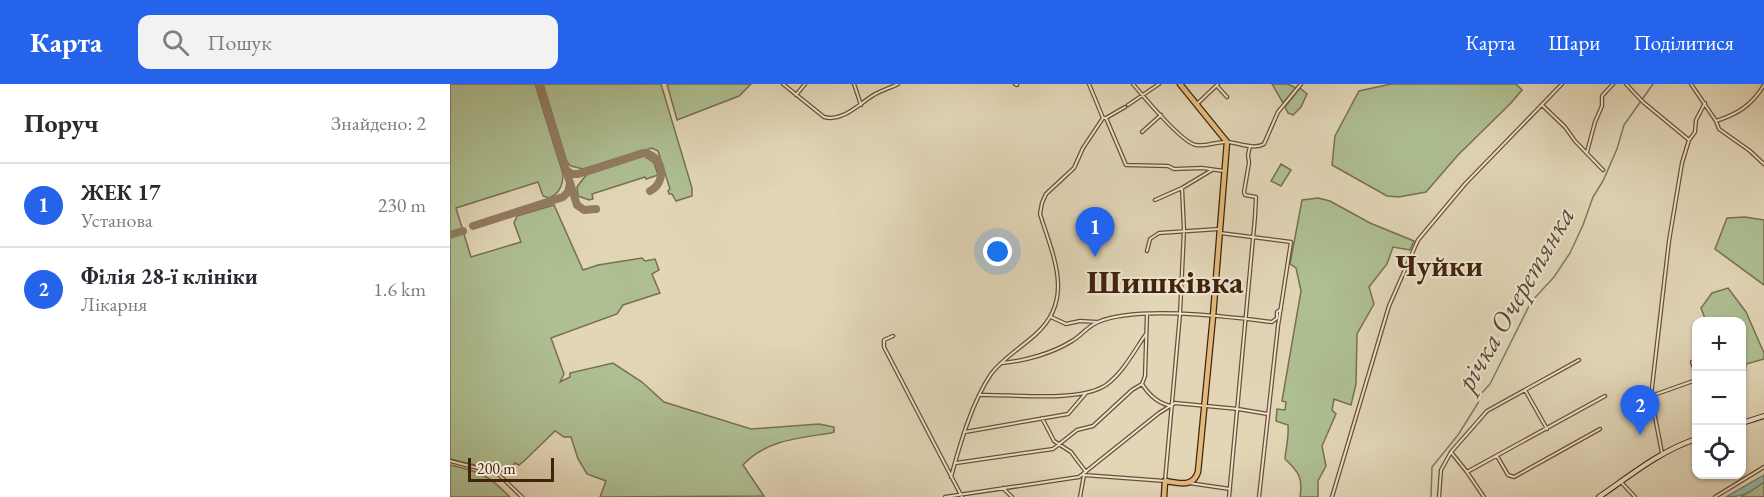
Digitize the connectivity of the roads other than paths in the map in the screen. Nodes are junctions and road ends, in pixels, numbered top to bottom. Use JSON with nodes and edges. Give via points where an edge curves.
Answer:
{"nodes":[{"id":1,"x":783,"y":84,"type":"edge"},
{"id":2,"x":805,"y":84,"type":"edge"},
{"id":3,"x":855,"y":84,"type":"edge"},
{"id":4,"x":881,"y":84,"type":"edge"},
{"id":5,"x":898,"y":84,"type":"edge"},
{"id":6,"x":1089,"y":84,"type":"edge"},
{"id":7,"x":1133,"y":84,"type":"edge"},
{"id":8,"x":1159,"y":84,"type":"edge"},
{"id":9,"x":1180,"y":84,"type":"edge"},
{"id":10,"x":1301,"y":84,"type":"edge"},
{"id":11,"x":1562,"y":84,"type":"edge"},
{"id":12,"x":1613,"y":84,"type":"edge"},
{"id":13,"x":1626,"y":84,"type":"edge"},
{"id":14,"x":1691,"y":84,"type":"edge"},
{"id":15,"x":1218,"y":85,"type":"edge"},
{"id":16,"x":1764,"y":85,"type":"edge"},
{"id":17,"x":883,"y":91,"type":"junction"},
{"id":18,"x":796,"y":95,"type":"junction"},
{"id":19,"x":1143,"y":95,"type":"junction"},
{"id":20,"x":1227,"y":97,"type":"dead end"},
{"id":21,"x":1705,"y":103,"type":"junction"},
{"id":22,"x":1197,"y":104,"type":"junction"},
{"id":23,"x":861,"y":105,"type":"junction"},
{"id":24,"x":1542,"y":105,"type":"junction"},
{"id":25,"x":1161,"y":115,"type":"junction"},
{"id":26,"x":1105,"y":118,"type":"junction"},
{"id":27,"x":1716,"y":121,"type":"junction"},
{"id":28,"x":1142,"y":132,"type":"dead end"},
{"id":29,"x":1689,"y":140,"type":"junction"},
{"id":30,"x":1227,"y":142,"type":"junction"},
{"id":31,"x":1250,"y":146,"type":"junction"},
{"id":32,"x":1587,"y":153,"type":"junction"},
{"id":33,"x":1764,"y":164,"type":"edge"},
{"id":34,"x":1212,"y":170,"type":"junction"},
{"id":35,"x":1603,"y":170,"type":"dead end"},
{"id":36,"x":1225,"y":171,"type":"junction"},
{"id":37,"x":1182,"y":188,"type":"junction"},
{"id":38,"x":1155,"y":200,"type":"dead end"},
{"id":39,"x":1184,"y":230,"type":"junction"},
{"id":40,"x":1220,"y":231,"type":"junction"},
{"id":41,"x":1253,"y":237,"type":"junction"},
{"id":42,"x":1147,"y":251,"type":"dead end"},
{"id":43,"x":1281,"y":309,"type":"junction"},
{"id":44,"x":1147,"y":314,"type":"junction"},
{"id":45,"x":1180,"y":314,"type":"junction"},
{"id":46,"x":1051,"y":316,"type":"junction"},
{"id":47,"x":1213,"y":316,"type":"junction"},
{"id":48,"x":1246,"y":319,"type":"junction"},
{"id":49,"x":1097,"y":322,"type":"junction"},
{"id":50,"x":1147,"y":333,"type":"junction"},
{"id":51,"x":893,"y":336,"type":"dead end"},
{"id":52,"x":1580,"y":360,"type":"dead end"},
{"id":53,"x":1001,"y":363,"type":"junction"},
{"id":54,"x":1692,"y":381,"type":"edge"},
{"id":55,"x":1142,"y":384,"type":"junction"},
{"id":56,"x":1525,"y":390,"type":"junction"},
{"id":57,"x":1087,"y":392,"type":"junction"},
{"id":58,"x":981,"y":395,"type":"junction"},
{"id":59,"x":1605,"y":396,"type":"dead end"},
{"id":60,"x":1651,"y":396,"type":"junction"},
{"id":61,"x":1172,"y":406,"type":"junction"},
{"id":62,"x":1204,"y":407,"type":"junction"},
{"id":63,"x":1238,"y":409,"type":"junction"},
{"id":64,"x":1268,"y":414,"type":"junction"},
{"id":65,"x":1764,"y":416,"type":"edge"},
{"id":66,"x":1042,"y":418,"type":"junction"},
{"id":67,"x":1746,"y":422,"type":"edge"},
{"id":68,"x":1547,"y":429,"type":"junction"},
{"id":69,"x":1599,"y":429,"type":"dead end"},
{"id":70,"x":965,"y":432,"type":"junction"},
{"id":71,"x":1692,"y":440,"type":"edge"},
{"id":72,"x":1058,"y":444,"type":"junction"},
{"id":73,"x":1451,"y":452,"type":"junction"},
{"id":74,"x":1662,"y":453,"type":"junction"},
{"id":75,"x":1497,"y":456,"type":"junction"},
{"id":76,"x":450,"y":461,"type":"edge"},
{"id":77,"x":955,"y":463,"type":"junction"},
{"id":78,"x":1764,"y":467,"type":"edge"},
{"id":79,"x":1467,"y":472,"type":"junction"},
{"id":80,"x":1085,"y":474,"type":"junction"},
{"id":81,"x":951,"y":477,"type":"junction"},
{"id":82,"x":1165,"y":481,"type":"junction"},
{"id":83,"x":1621,"y":482,"type":"junction"},
{"id":84,"x":1189,"y":483,"type":"junction"},
{"id":85,"x":1003,"y":488,"type":"junction"},
{"id":86,"x":1230,"y":489,"type":"junction"},
{"id":87,"x":961,"y":496,"type":"edge"},
{"id":88,"x":522,"y":497,"type":"edge"},
{"id":89,"x":945,"y":497,"type":"edge"},
{"id":90,"x":1012,"y":497,"type":"edge"},
{"id":91,"x":1080,"y":497,"type":"edge"},
{"id":92,"x":1164,"y":497,"type":"edge"},
{"id":93,"x":1229,"y":497,"type":"edge"},
{"id":94,"x":1260,"y":497,"type":"edge"},
{"id":95,"x":1332,"y":497,"type":"edge"},
{"id":96,"x":1438,"y":497,"type":"edge"},
{"id":97,"x":1484,"y":497,"type":"edge"},
{"id":98,"x":1599,"y":497,"type":"edge"},
{"id":99,"x":1635,"y":497,"type":"edge"},
{"id":100,"x":1715,"y":497,"type":"edge"}],
"edges":[{"from":1,"to":18,"type":"street"},
{"from":2,"to":18,"type":"street"},
{"from":3,"to":23,"type":"street"},
{"from":4,"to":17,"type":"street"},
{"from":5,"to":17,"type":"street"},
{"from":6,"to":26,"type":"street"},
{"from":7,"to":19,"type":"street"},
{"from":8,"to":19,"type":"street"},
{"from":9,"to":22,"type":"main road"},
{"from":10,"to":31,"type":"street","via":[[1278,112],[1265,142]]},
{"from":11,"to":24,"type":"street"},
{"from":12,"to":32,"type":"street","via":[[1602,96]]},
{"from":13,"to":29,"type":"street"},
{"from":14,"to":21,"type":"street"},
{"from":15,"to":20,"type":"street"},
{"from":15,"to":22,"type":"street"},
{"from":16,"to":27,"type":"street","via":[[1735,115]]},
{"from":17,"to":23,"type":"street"},
{"from":18,"to":23,"type":"street","via":[[827,118]]},
{"from":19,"to":25,"type":"street"},
{"from":19,"to":26,"type":"street"},
{"from":21,"to":27,"type":"street"},
{"from":21,"to":29,"type":"street"},
{"from":22,"to":30,"type":"main road"},
{"from":24,"to":32,"type":"street"},
{"from":24,"to":95,"type":"street","via":[[1465,184],[1418,240],[1389,306]]},
{"from":25,"to":28,"type":"street"},
{"from":25,"to":30,"type":"street","via":[[1191,144]]},
{"from":26,"to":34,"type":"street","via":[[1126,165]]},
{"from":26,"to":46,"type":"street","via":[[1074,168],[1046,194],[1042,203],[1040,214],[1059,285],[1059,299]]},
{"from":27,"to":33,"type":"street","via":[[1719,129]]},
{"from":29,"to":60,"type":"street","via":[[1668,241]]},
{"from":30,"to":31,"type":"street"},
{"from":30,"to":36,"type":"main road"},
{"from":31,"to":41,"type":"street","via":[[1244,192],[1256,197]]},
{"from":32,"to":35,"type":"street"},
{"from":34,"to":36,"type":"street"},
{"from":34,"to":37,"type":"street"},
{"from":36,"to":40,"type":"main road"},
{"from":37,"to":38,"type":"street"},
{"from":37,"to":39,"type":"street"},
{"from":39,"to":40,"type":"street"},
{"from":39,"to":42,"type":"street","via":[[1154,235]]},
{"from":39,"to":45,"type":"street"},
{"from":40,"to":41,"type":"street"},
{"from":40,"to":47,"type":"main road"},
{"from":41,"to":43,"type":"street","via":[[1291,242]]},
{"from":41,"to":48,"type":"street"},
{"from":43,"to":48,"type":"street","via":[[1272,322]]},
{"from":43,"to":64,"type":"street"},
{"from":44,"to":45,"type":"street"},
{"from":44,"to":49,"type":"street"},
{"from":44,"to":50,"type":"street"},
{"from":45,"to":47,"type":"street"},
{"from":45,"to":61,"type":"street"},
{"from":46,"to":49,"type":"street","via":[[1066,324]]},
{"from":46,"to":53,"type":"street"},
{"from":47,"to":48,"type":"street"},
{"from":47,"to":62,"type":"main road"},
{"from":48,"to":63,"type":"street"},
{"from":49,"to":53,"type":"street","via":[[1053,349]]},
{"from":50,"to":55,"type":"street"},
{"from":50,"to":57,"type":"street","via":[[1116,376],[1106,385]]},
{"from":51,"to":81,"type":"street","via":[[884,340],[883,346]]},
{"from":52,"to":56,"type":"street"},
{"from":53,"to":58,"type":"street"},
{"from":54,"to":60,"type":"street"},
{"from":55,"to":61,"type":"street","via":[[1163,405]]},
{"from":55,"to":72,"type":"street","via":[[1093,426],[1077,430]]},
{"from":56,"to":68,"type":"street"},
{"from":56,"to":73,"type":"street","via":[[1487,411]]},
{"from":57,"to":58,"type":"street"},
{"from":57,"to":66,"type":"street","via":[[1068,414]]},
{"from":58,"to":70,"type":"street"},
{"from":59,"to":68,"type":"street"},
{"from":60,"to":74,"type":"street"},
{"from":61,"to":62,"type":"street","via":[[1175,403]]},
{"from":61,"to":80,"type":"street"},
{"from":61,"to":82,"type":"street"},
{"from":62,"to":63,"type":"street"},
{"from":62,"to":84,"type":"main road","via":[[1198,472]]},
{"from":63,"to":64,"type":"street"},
{"from":63,"to":86,"type":"street"},
{"from":64,"to":94,"type":"street"},
{"from":65,"to":67,"type":"main road"},
{"from":66,"to":70,"type":"street"},
{"from":66,"to":72,"type":"street"},
{"from":68,"to":75,"type":"street"},
{"from":69,"to":75,"type":"street","via":[[1514,477],[1508,475]]},
{"from":70,"to":77,"type":"street"},
{"from":71,"to":74,"type":"main road"},
{"from":72,"to":77,"type":"street","via":[[1053,449]]},
{"from":72,"to":80,"type":"street","via":[[1071,452]]},
{"from":73,"to":79,"type":"street"},
{"from":73,"to":96,"type":"street","via":[[1442,470]]},
{"from":74,"to":83,"type":"main road"},
{"from":75,"to":79,"type":"street"},
{"from":76,"to":88,"type":"street","via":[[497,473]]},
{"from":77,"to":81,"type":"street"},
{"from":78,"to":100,"type":"street"},
{"from":79,"to":97,"type":"street"},
{"from":80,"to":82,"type":"street"},
{"from":80,"to":85,"type":"street"},
{"from":80,"to":91,"type":"street"},
{"from":81,"to":87,"type":"street"},
{"from":82,"to":84,"type":"main road"},
{"from":82,"to":92,"type":"main road"},
{"from":83,"to":98,"type":"main road"},
{"from":83,"to":99,"type":"street"},
{"from":84,"to":86,"type":"street"},
{"from":85,"to":87,"type":"street"},
{"from":85,"to":90,"type":"street"},
{"from":86,"to":93,"type":"street"},
{"from":87,"to":89,"type":"street"}]}
